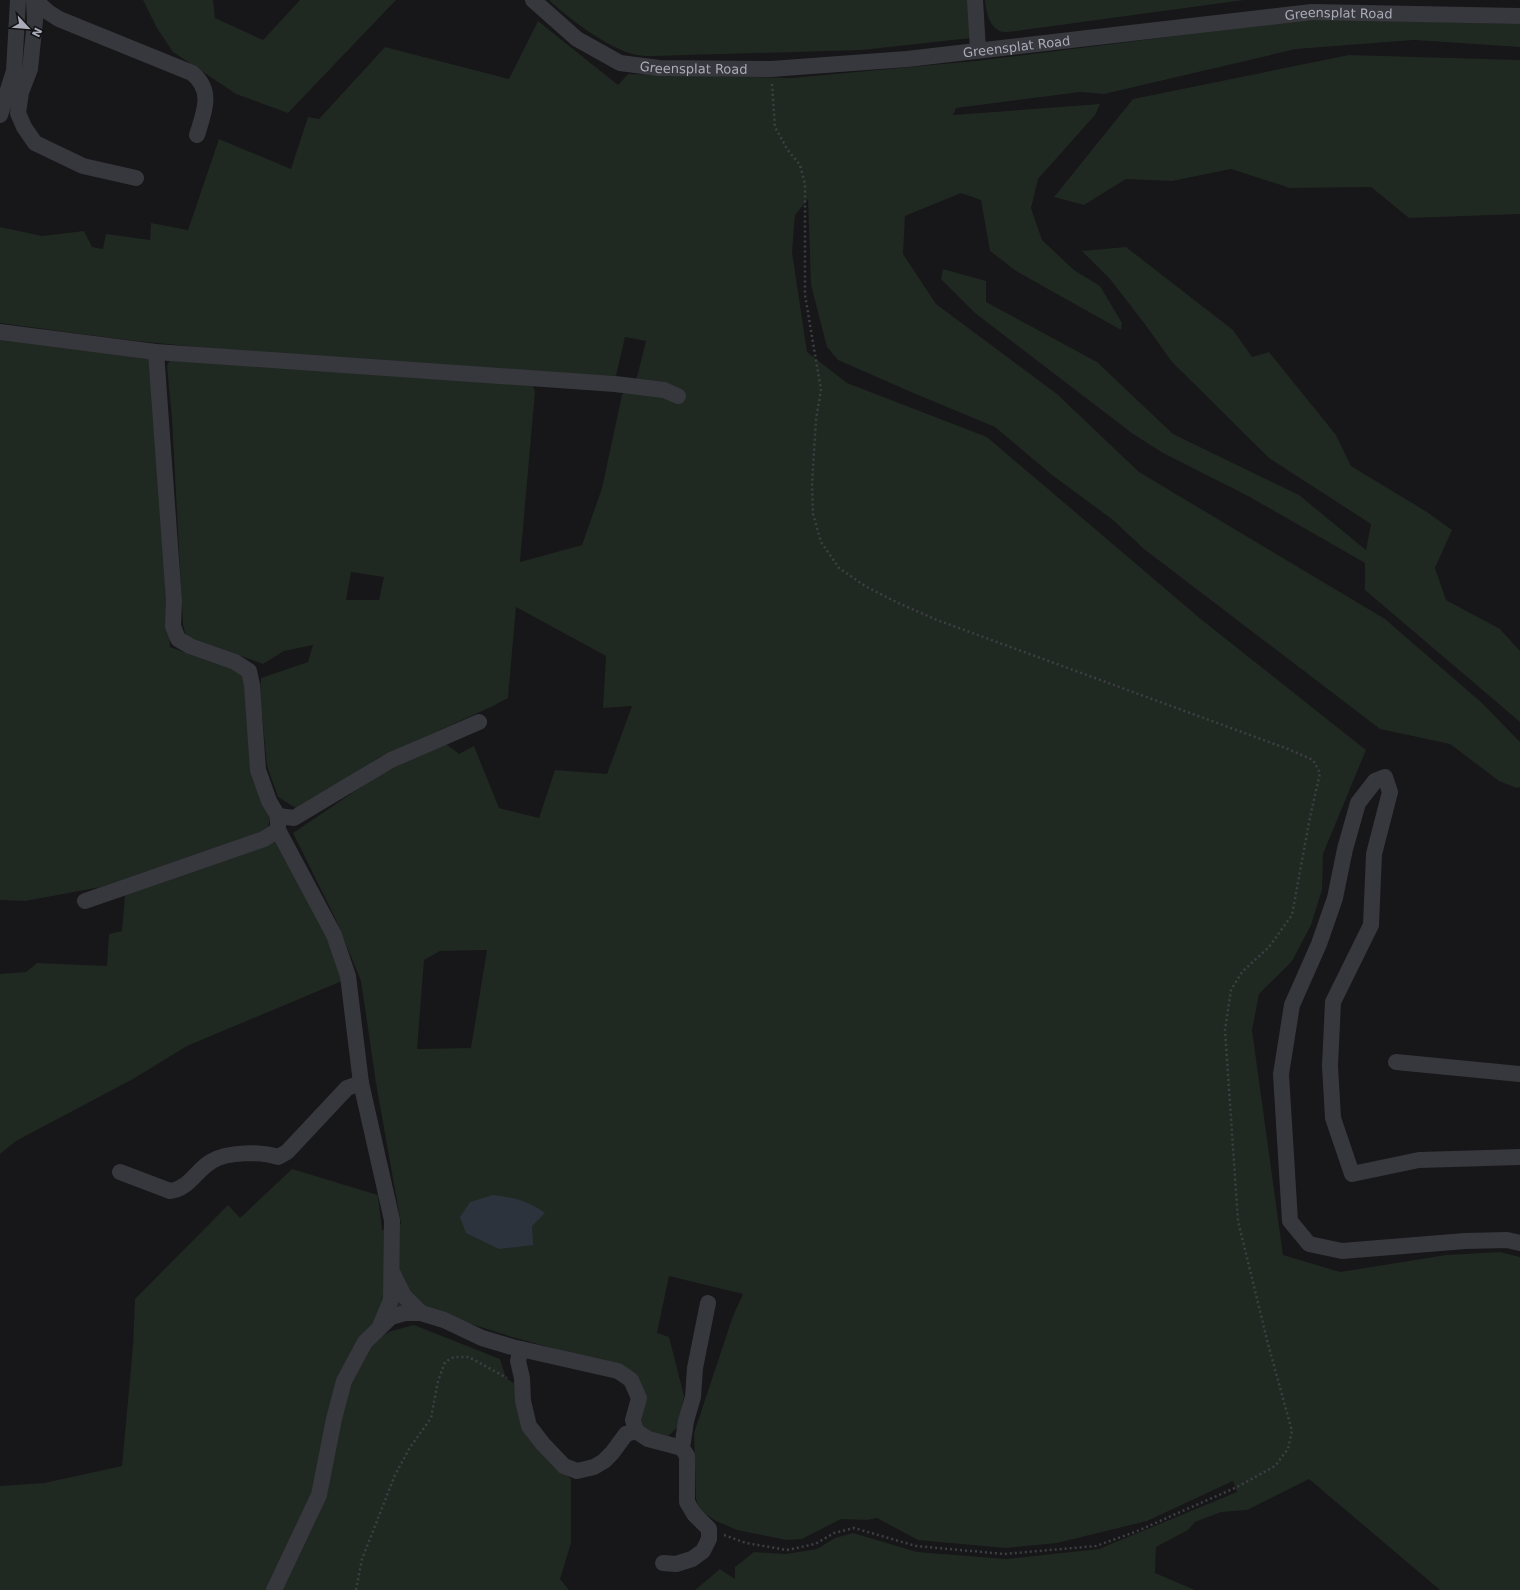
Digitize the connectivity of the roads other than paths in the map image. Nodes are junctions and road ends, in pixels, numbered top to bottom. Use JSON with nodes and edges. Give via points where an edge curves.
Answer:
{"nodes":[{"id":1,"x":18,"y":0,"type":"edge"},
{"id":2,"x":35,"y":0,"type":"edge"},
{"id":3,"x":533,"y":0,"type":"edge"},
{"id":4,"x":975,"y":0,"type":"edge"},
{"id":5,"x":1520,"y":16,"type":"edge"},
{"id":6,"x":978,"y":50,"type":"junction"},
{"id":7,"x":0,"y":115,"type":"edge"},
{"id":8,"x":197,"y":135,"type":"dead end"},
{"id":9,"x":136,"y":178,"type":"dead end"},
{"id":10,"x":0,"y":332,"type":"edge"},
{"id":11,"x":156,"y":352,"type":"junction"},
{"id":12,"x":678,"y":396,"type":"dead end"},
{"id":13,"x":479,"y":722,"type":"dead end"},
{"id":14,"x":278,"y":823,"type":"junction"},
{"id":15,"x":85,"y":900,"type":"dead end"},
{"id":16,"x":1396,"y":1062,"type":"dead end"},
{"id":17,"x":1520,"y":1074,"type":"edge"},
{"id":18,"x":361,"y":1083,"type":"junction"},
{"id":19,"x":1520,"y":1157,"type":"edge"},
{"id":20,"x":120,"y":1172,"type":"dead end"},
{"id":21,"x":1520,"y":1243,"type":"edge"},
{"id":22,"x":391,"y":1271,"type":"junction"},
{"id":23,"x":708,"y":1303,"type":"dead end"},
{"id":24,"x":421,"y":1313,"type":"junction"},
{"id":25,"x":380,"y":1326,"type":"junction"},
{"id":26,"x":521,"y":1349,"type":"junction"},
{"id":27,"x":636,"y":1431,"type":"junction"},
{"id":28,"x":682,"y":1448,"type":"junction"},
{"id":29,"x":663,"y":1562,"type":"dead end"},
{"id":30,"x":274,"y":1590,"type":"edge"}],
"edges":[{"from":1,"to":7,"type":"street","via":[[14,72]]},
{"from":2,"to":8,"type":"street","via":[[59,19],[192,73],[200,80],[205,94],[206,107]]},
{"from":2,"to":9,"type":"street","via":[[30,69],[21,92],[18,112],[24,127],[35,143],[83,166]]},
{"from":3,"to":6,"type":"street","name":"Greensplat Road","via":[[577,39],[620,63],[659,68],[771,69],[907,59]]},
{"from":4,"to":6,"type":"street"},
{"from":5,"to":6,"type":"street","name":"Greensplat Road","via":[[1312,12]]},
{"from":10,"to":11,"type":"street"},
{"from":11,"to":12,"type":"street","via":[[615,384],[664,390]]},
{"from":11,"to":14,"type":"street","via":[[174,601],[173,626],[178,639],[190,646],[235,662],[249,671],[258,770]]},
{"from":13,"to":14,"type":"street","via":[[391,760],[294,818]]},
{"from":14,"to":15,"type":"street","via":[[264,839]]},
{"from":14,"to":18,"type":"street","via":[[334,935],[348,976]]},
{"from":16,"to":17,"type":"street"},
{"from":18,"to":20,"type":"street","via":[[347,1088],[287,1152],[278,1157],[267,1154],[225,1155],[211,1161],[186,1186],[170,1191]]},
{"from":18,"to":22,"type":"street","via":[[392,1220]]},
{"from":19,"to":21,"type":"street","via":[[1419,1160],[1352,1174],[1333,1118],[1330,1066],[1333,1002],[1371,925],[1374,854],[1390,792],[1384,777],[1375,781],[1358,803],[1335,898],[1319,944],[1292,1005],[1281,1074],[1290,1221],[1309,1244],[1342,1251],[1465,1241],[1507,1240]]},
{"from":22,"to":24,"type":"street","via":[[404,1296]]},
{"from":22,"to":25,"type":"street","via":[[391,1300]]},
{"from":23,"to":28,"type":"street"},
{"from":24,"to":25,"type":"street","via":[[391,1317]]},
{"from":24,"to":26,"type":"street","via":[[444,1320],[482,1338]]},
{"from":25,"to":30,"type":"street","via":[[365,1342],[344,1381],[319,1495]]},
{"from":26,"to":27,"type":"street","via":[[618,1371],[631,1380],[639,1398],[633,1420]]},
{"from":26,"to":27,"type":"street","via":[[518,1361],[529,1426],[564,1466],[577,1471],[594,1467],[612,1453],[626,1434]]},
{"from":27,"to":28,"type":"street","via":[[648,1439]]},
{"from":28,"to":29,"type":"street","via":[[686,1456],[687,1502],[694,1514],[709,1529],[709,1539],[703,1551],[692,1559],[676,1564]]}]}
